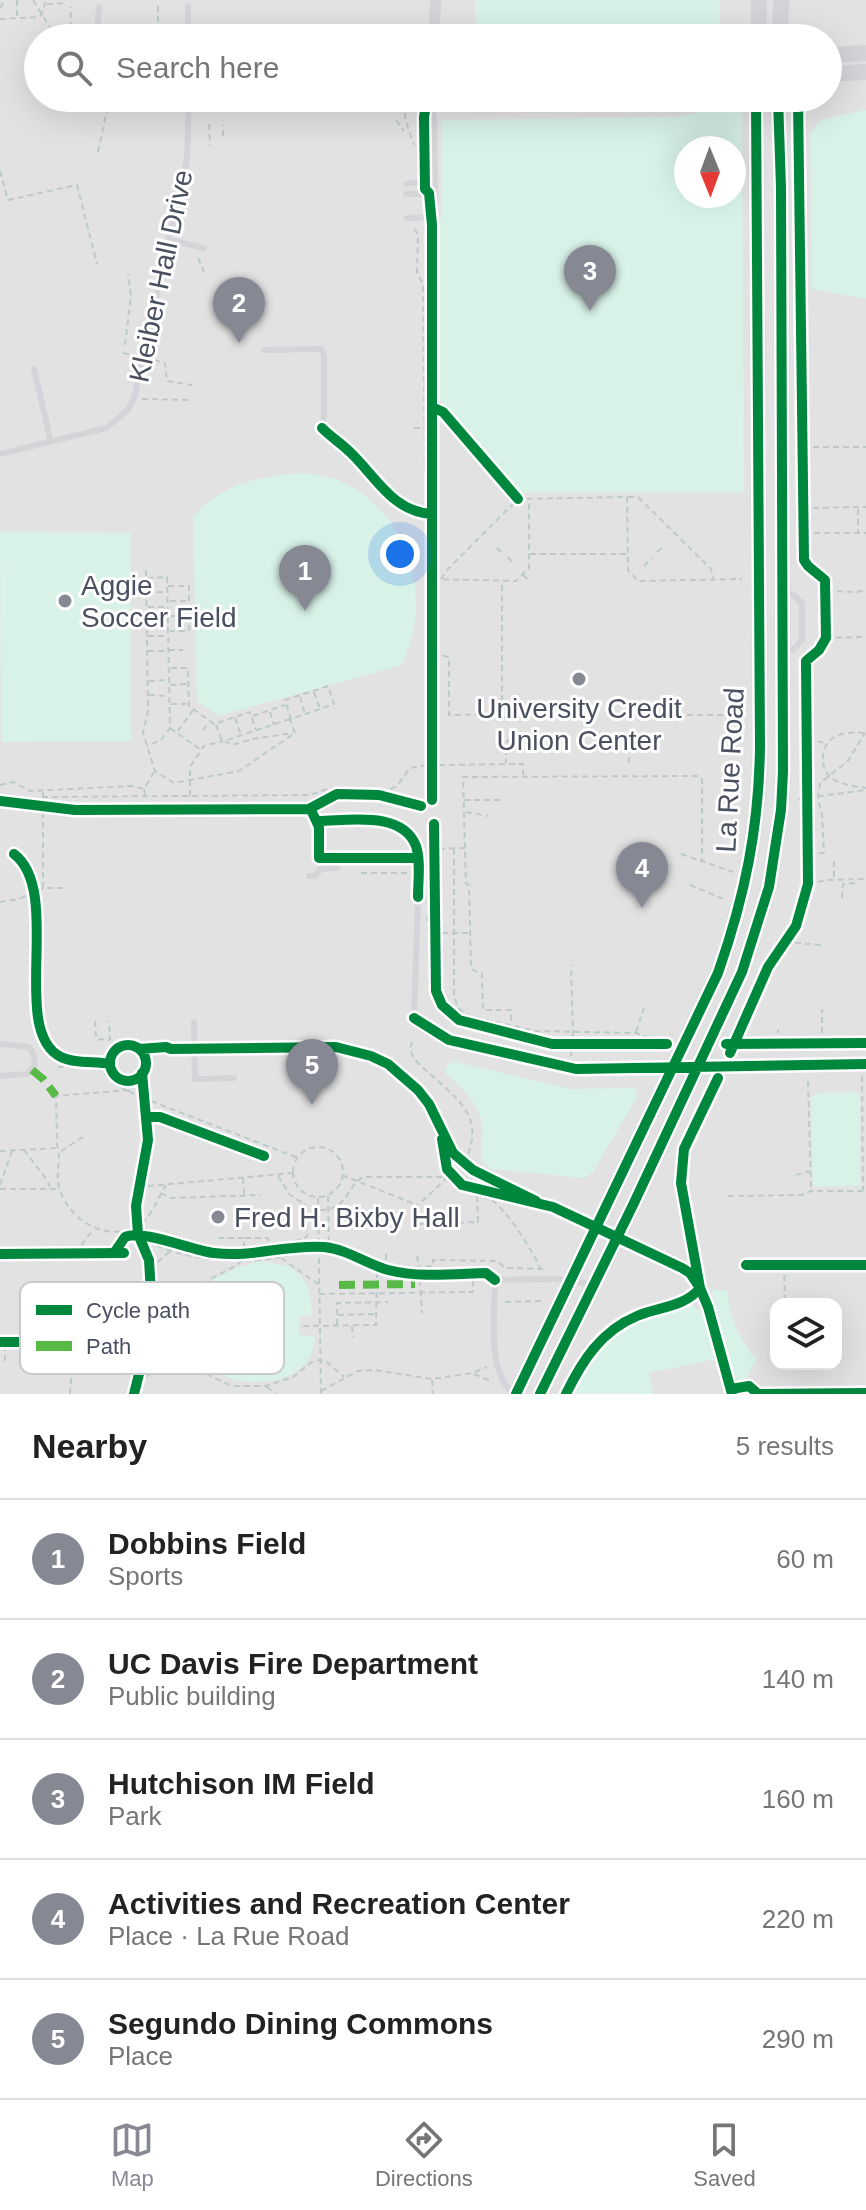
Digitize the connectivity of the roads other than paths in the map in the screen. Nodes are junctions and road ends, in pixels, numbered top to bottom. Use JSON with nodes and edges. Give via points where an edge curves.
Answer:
{"nodes":[{"id":1,"x":436,"y":0,"type":"edge"},
{"id":2,"x":759,"y":0,"type":"edge"},
{"id":3,"x":781,"y":0,"type":"edge"},
{"id":4,"x":188,"y":6,"type":"dead end"},
{"id":5,"x":99,"y":7,"type":"dead end"},
{"id":6,"x":98,"y":24,"type":"edge"},
{"id":7,"x":188,"y":24,"type":"edge"},
{"id":8,"x":434,"y":24,"type":"edge"},
{"id":9,"x":759,"y":24,"type":"edge"},
{"id":10,"x":780,"y":24,"type":"edge"},
{"id":11,"x":866,"y":53,"type":"edge"},
{"id":12,"x":842,"y":54,"type":"edge"},
{"id":13,"x":866,"y":72,"type":"edge"},
{"id":14,"x":842,"y":73,"type":"edge"},
{"id":15,"x":189,"y":112,"type":"edge"},
{"id":16,"x":425,"y":112,"type":"edge"},
{"id":17,"x":433,"y":112,"type":"edge"},
{"id":18,"x":756,"y":112,"type":"edge"},
{"id":19,"x":778,"y":112,"type":"edge"},
{"id":20,"x":425,"y":177,"type":"junction"},
{"id":21,"x":406,"y":184,"type":"dead end"},
{"id":22,"x":406,"y":194,"type":"dead end"},
{"id":23,"x":410,"y":218,"type":"road end"},
{"id":24,"x":170,"y":240,"type":"junction"},
{"id":25,"x":204,"y":248,"type":"dead end"},
{"id":26,"x":264,"y":350,"type":"dead end"},
{"id":27,"x":34,"y":369,"type":"dead end"},
{"id":28,"x":322,"y":428,"type":"dead end"},
{"id":29,"x":51,"y":442,"type":"junction"},
{"id":30,"x":0,"y":454,"type":"edge"},
{"id":31,"x":337,"y":868,"type":"dead end"},
{"id":32,"x":309,"y":876,"type":"dead end"},
{"id":33,"x":418,"y":897,"type":"road end"},
{"id":34,"x":414,"y":1018,"type":"joint"},
{"id":35,"x":194,"y":1022,"type":"dead end"},
{"id":36,"x":0,"y":1044,"type":"edge"},
{"id":37,"x":697,"y":1067,"type":"junction"},
{"id":38,"x":674,"y":1068,"type":"junction"},
{"id":39,"x":864,"y":1070,"type":"edge"},
{"id":40,"x":0,"y":1076,"type":"edge"},
{"id":41,"x":234,"y":1078,"type":"dead end"},
{"id":42,"x":571,"y":1280,"type":"junction"},
{"id":43,"x":594,"y":1284,"type":"junction"},
{"id":44,"x":515,"y":1394,"type":"edge"},
{"id":45,"x":540,"y":1394,"type":"edge"}],
"edges":[{"from":1,"to":8,"type":"street"},
{"from":2,"to":9,"type":"main road"},
{"from":3,"to":10,"type":"main road"},
{"from":4,"to":7,"type":"lane"},
{"from":5,"to":6,"type":"lane"},
{"from":11,"to":12,"type":"main road"},
{"from":13,"to":14,"type":"main road"},
{"from":15,"to":24,"type":"lane","name":"Kleiber Hall Drive","via":[[187,159]]},
{"from":16,"to":20,"type":"lane"},
{"from":17,"to":23,"type":"lane","via":[[435,212]]},
{"from":18,"to":38,"type":"main road","name":"La Rue Road","via":[[759,789],[752,851],[733,930]]},
{"from":19,"to":37,"type":"main road","name":"La Rue Road","via":[[782,798],[769,887],[742,972]]},
{"from":20,"to":21,"type":"lane"},
{"from":20,"to":22,"type":"lane","via":[[423,192]]},
{"from":24,"to":25,"type":"lane"},
{"from":24,"to":29,"type":"lane","name":"Kleiber Hall Drive","via":[[128,410],[106,428]]},
{"from":26,"to":28,"type":"lane","via":[[321,349]]},
{"from":27,"to":29,"type":"lane"},
{"from":29,"to":30,"type":"lane","name":"Kleiber Hall Drive"},
{"from":31,"to":32,"type":"lane"},
{"from":33,"to":34,"type":"lane"},
{"from":34,"to":38,"type":"street","via":[[449,1040],[564,1068]]},
{"from":35,"to":41,"type":"lane","via":[[195,1079]]},
{"from":36,"to":40,"type":"lane","via":[[29,1047],[35,1065],[27,1074]]},
{"from":37,"to":38,"type":"street"},
{"from":37,"to":39,"type":"street"},
{"from":37,"to":43,"type":"main road","name":"La Rue Road"},
{"from":38,"to":42,"type":"main road","name":"La Rue Road"},
{"from":42,"to":43,"type":"lane"},
{"from":42,"to":44,"type":"main road","name":"La Rue Road"},
{"from":42,"to":44,"type":"lane","via":[[493,1279],[496,1367]]},
{"from":43,"to":45,"type":"main road","name":"La Rue Road"}]}
